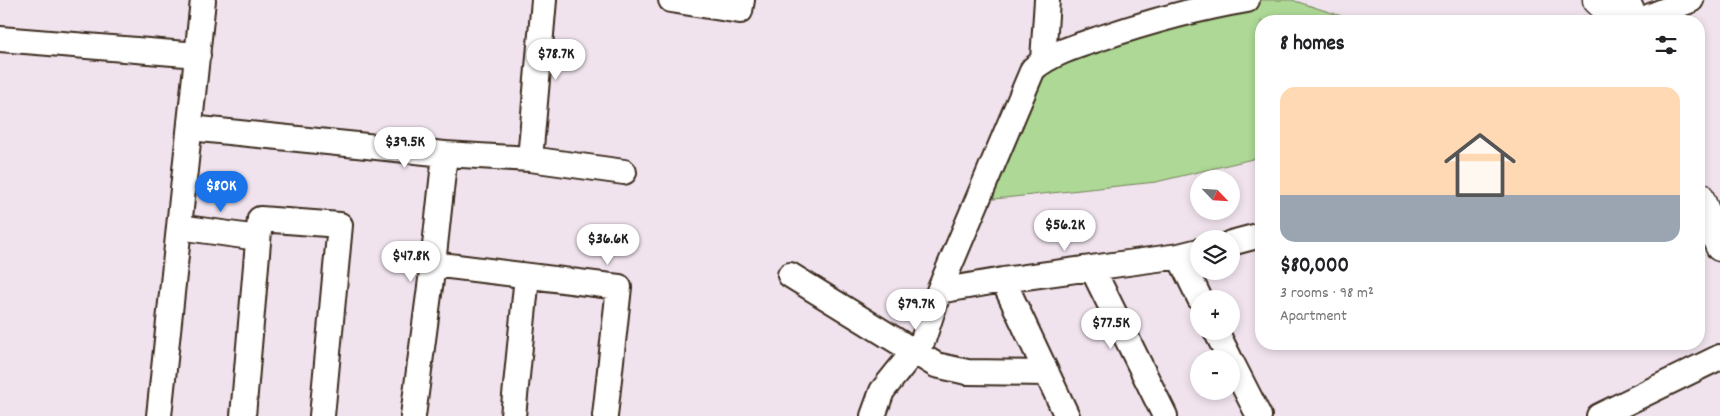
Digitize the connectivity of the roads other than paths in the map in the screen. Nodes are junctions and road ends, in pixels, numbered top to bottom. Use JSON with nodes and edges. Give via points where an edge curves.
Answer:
{"nodes":[{"id":1,"x":203,"y":0,"type":"edge"},
{"id":2,"x":544,"y":0,"type":"edge"},
{"id":3,"x":671,"y":0,"type":"edge"},
{"id":4,"x":742,"y":0,"type":"edge"},
{"id":5,"x":1047,"y":0,"type":"edge"},
{"id":6,"x":1247,"y":0,"type":"edge"},
{"id":7,"x":1597,"y":0,"type":"edge"},
{"id":8,"x":1628,"y":0,"type":"edge"},
{"id":9,"x":1691,"y":0,"type":"edge"},
{"id":10,"x":1613,"y":15,"type":"edge"},
{"id":11,"x":1635,"y":15,"type":"edge"},
{"id":12,"x":1653,"y":15,"type":"edge"},
{"id":13,"x":0,"y":39,"type":"edge"},
{"id":14,"x":198,"y":55,"type":"junction"},
{"id":15,"x":1043,"y":60,"type":"junction"},
{"id":16,"x":190,"y":128,"type":"junction"},
{"id":17,"x":445,"y":154,"type":"junction"},
{"id":18,"x":530,"y":159,"type":"junction"},
{"id":19,"x":624,"y":172,"type":"dead end"},
{"id":20,"x":1707,"y":213,"type":"edge"},
{"id":21,"x":179,"y":227,"type":"junction"},
{"id":22,"x":1255,"y":236,"type":"edge"},
{"id":23,"x":258,"y":238,"type":"junction"},
{"id":24,"x":1240,"y":240,"type":"edge"},
{"id":25,"x":1720,"y":247,"type":"edge"},
{"id":26,"x":1189,"y":254,"type":"edge"},
{"id":27,"x":433,"y":264,"type":"junction"},
{"id":28,"x":1092,"y":268,"type":"junction"},
{"id":29,"x":790,"y":275,"type":"dead end"},
{"id":30,"x":527,"y":276,"type":"junction"},
{"id":31,"x":1003,"y":280,"type":"junction"},
{"id":32,"x":1198,"y":290,"type":"edge"},
{"id":33,"x":939,"y":291,"type":"junction"},
{"id":34,"x":914,"y":352,"type":"junction"},
{"id":35,"x":1720,"y":357,"type":"edge"},
{"id":36,"x":1047,"y":373,"type":"junction"},
{"id":37,"x":1240,"y":378,"type":"edge"},
{"id":38,"x":159,"y":416,"type":"edge"},
{"id":39,"x":243,"y":416,"type":"edge"},
{"id":40,"x":322,"y":416,"type":"edge"},
{"id":41,"x":413,"y":416,"type":"edge"},
{"id":42,"x":513,"y":416,"type":"edge"},
{"id":43,"x":605,"y":416,"type":"edge"},
{"id":44,"x":873,"y":416,"type":"edge"},
{"id":45,"x":1067,"y":416,"type":"edge"},
{"id":46,"x":1165,"y":416,"type":"edge"},
{"id":47,"x":1259,"y":416,"type":"edge"},
{"id":48,"x":1599,"y":416,"type":"edge"}],
"edges":[{"from":1,"to":14,"type":"street"},
{"from":2,"to":18,"type":"street"},
{"from":3,"to":4,"type":"street","via":[[740,11]]},
{"from":5,"to":15,"type":"street"},
{"from":6,"to":15,"type":"street","via":[[1152,20]]},
{"from":7,"to":10,"type":"street"},
{"from":8,"to":11,"type":"street"},
{"from":9,"to":12,"type":"street"},
{"from":13,"to":14,"type":"street"},
{"from":14,"to":16,"type":"street"},
{"from":15,"to":33,"type":"street","via":[[1033,69]]},
{"from":16,"to":17,"type":"street"},
{"from":16,"to":21,"type":"street"},
{"from":17,"to":18,"type":"street"},
{"from":17,"to":27,"type":"street"},
{"from":18,"to":19,"type":"street"},
{"from":20,"to":25,"type":"street"},
{"from":21,"to":23,"type":"street"},
{"from":21,"to":38,"type":"street"},
{"from":22,"to":24,"type":"street"},
{"from":23,"to":39,"type":"street"},
{"from":23,"to":40,"type":"street","via":[[260,219],[340,225]]},
{"from":26,"to":28,"type":"street"},
{"from":26,"to":32,"type":"street"},
{"from":27,"to":30,"type":"street"},
{"from":27,"to":41,"type":"street"},
{"from":28,"to":31,"type":"street"},
{"from":28,"to":46,"type":"street"},
{"from":29,"to":34,"type":"street"},
{"from":30,"to":42,"type":"street"},
{"from":30,"to":43,"type":"street","via":[[619,288]]},
{"from":31,"to":33,"type":"street"},
{"from":31,"to":36,"type":"street"},
{"from":33,"to":34,"type":"street","via":[[923,340]]},
{"from":34,"to":36,"type":"street","via":[[936,365],[967,372]]},
{"from":34,"to":44,"type":"street","via":[[882,390]]},
{"from":35,"to":48,"type":"street"},
{"from":36,"to":45,"type":"street"},
{"from":37,"to":47,"type":"street"}]}
